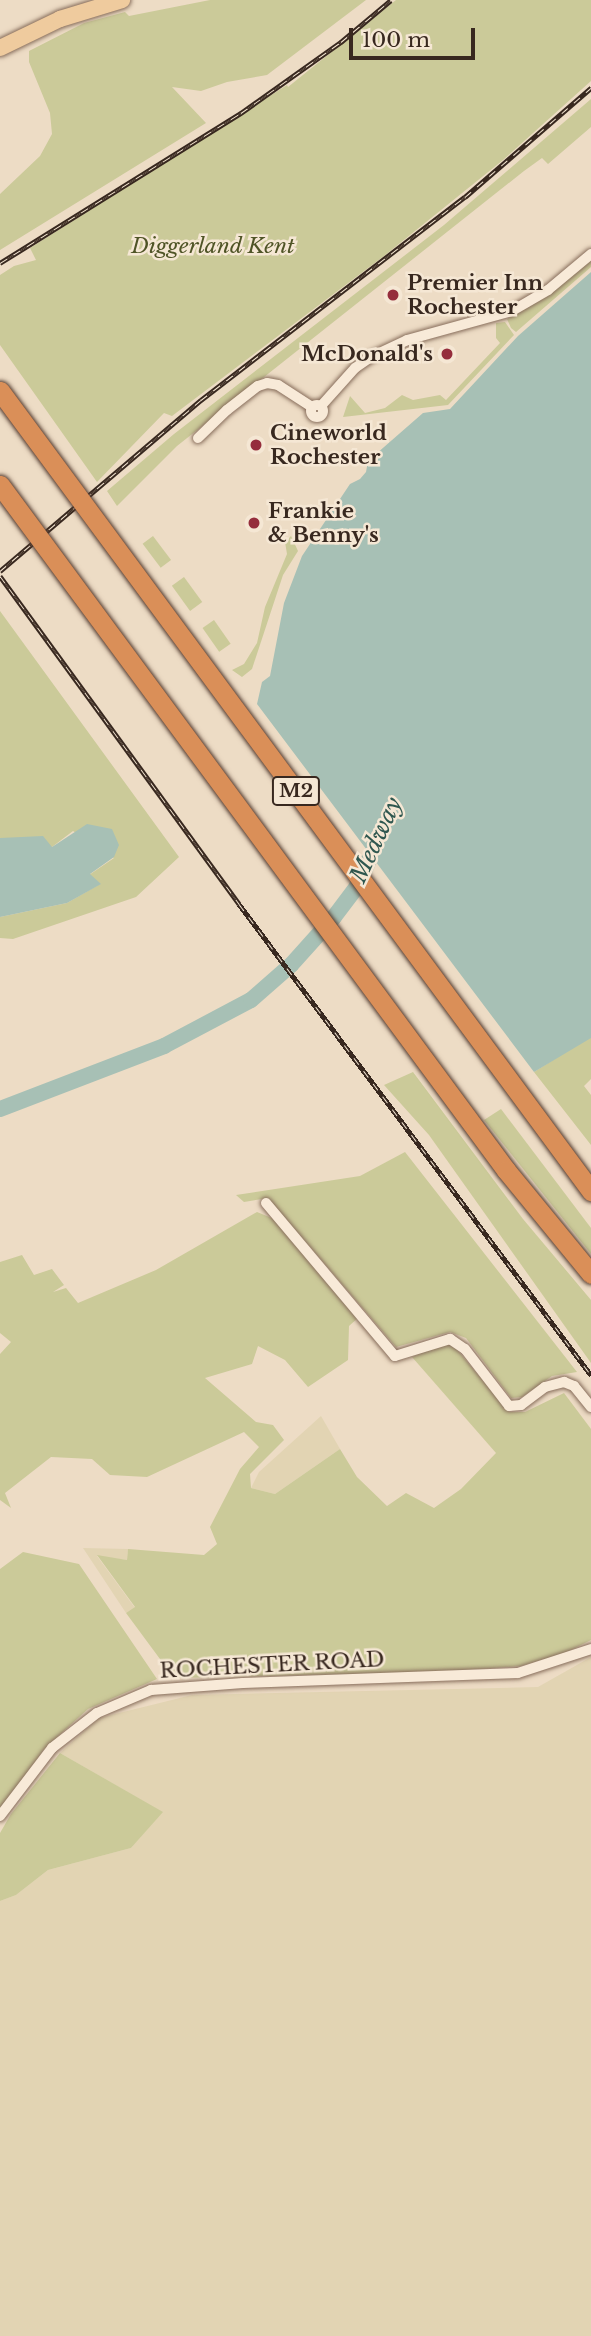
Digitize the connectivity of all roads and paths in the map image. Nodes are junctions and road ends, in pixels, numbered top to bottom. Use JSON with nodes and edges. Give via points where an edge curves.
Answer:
{"nodes":[{"id":1,"x":122,"y":0,"type":"edge"},
{"id":2,"x":0,"y":48,"type":"edge"},
{"id":3,"x":591,"y":254,"type":"edge"},
{"id":4,"x":0,"y":391,"type":"edge"},
{"id":5,"x":198,"y":438,"type":"dead end"},
{"id":6,"x":0,"y":485,"type":"edge"},
{"id":7,"x":591,"y":1191,"type":"edge"},
{"id":8,"x":266,"y":1203,"type":"dead end"},
{"id":9,"x":591,"y":1274,"type":"edge"},
{"id":10,"x":591,"y":1407,"type":"edge"},
{"id":11,"x":591,"y":1649,"type":"edge"},
{"id":12,"x":0,"y":1816,"type":"edge"}],
"edges":[{"from":1,"to":2,"type":"main road","via":[[60,19]]},
{"from":3,"to":5,"type":"street","via":[[548,290],[512,311],[407,340],[371,357],[316,407],[278,385],[257,386]]},
{"from":4,"to":7,"type":"highway","number":"M2","bridge":true},
{"from":6,"to":9,"type":"highway","number":"M2","bridge":true,"via":[[506,1170]]},
{"from":8,"to":10,"type":"street","via":[[396,1356],[450,1339],[465,1349],[509,1406],[521,1405],[545,1387],[564,1382],[574,1386]]},
{"from":11,"to":12,"type":"street","name":"ROCHESTER ROAD","via":[[518,1673],[243,1682],[151,1690],[97,1713],[52,1748]]}]}
